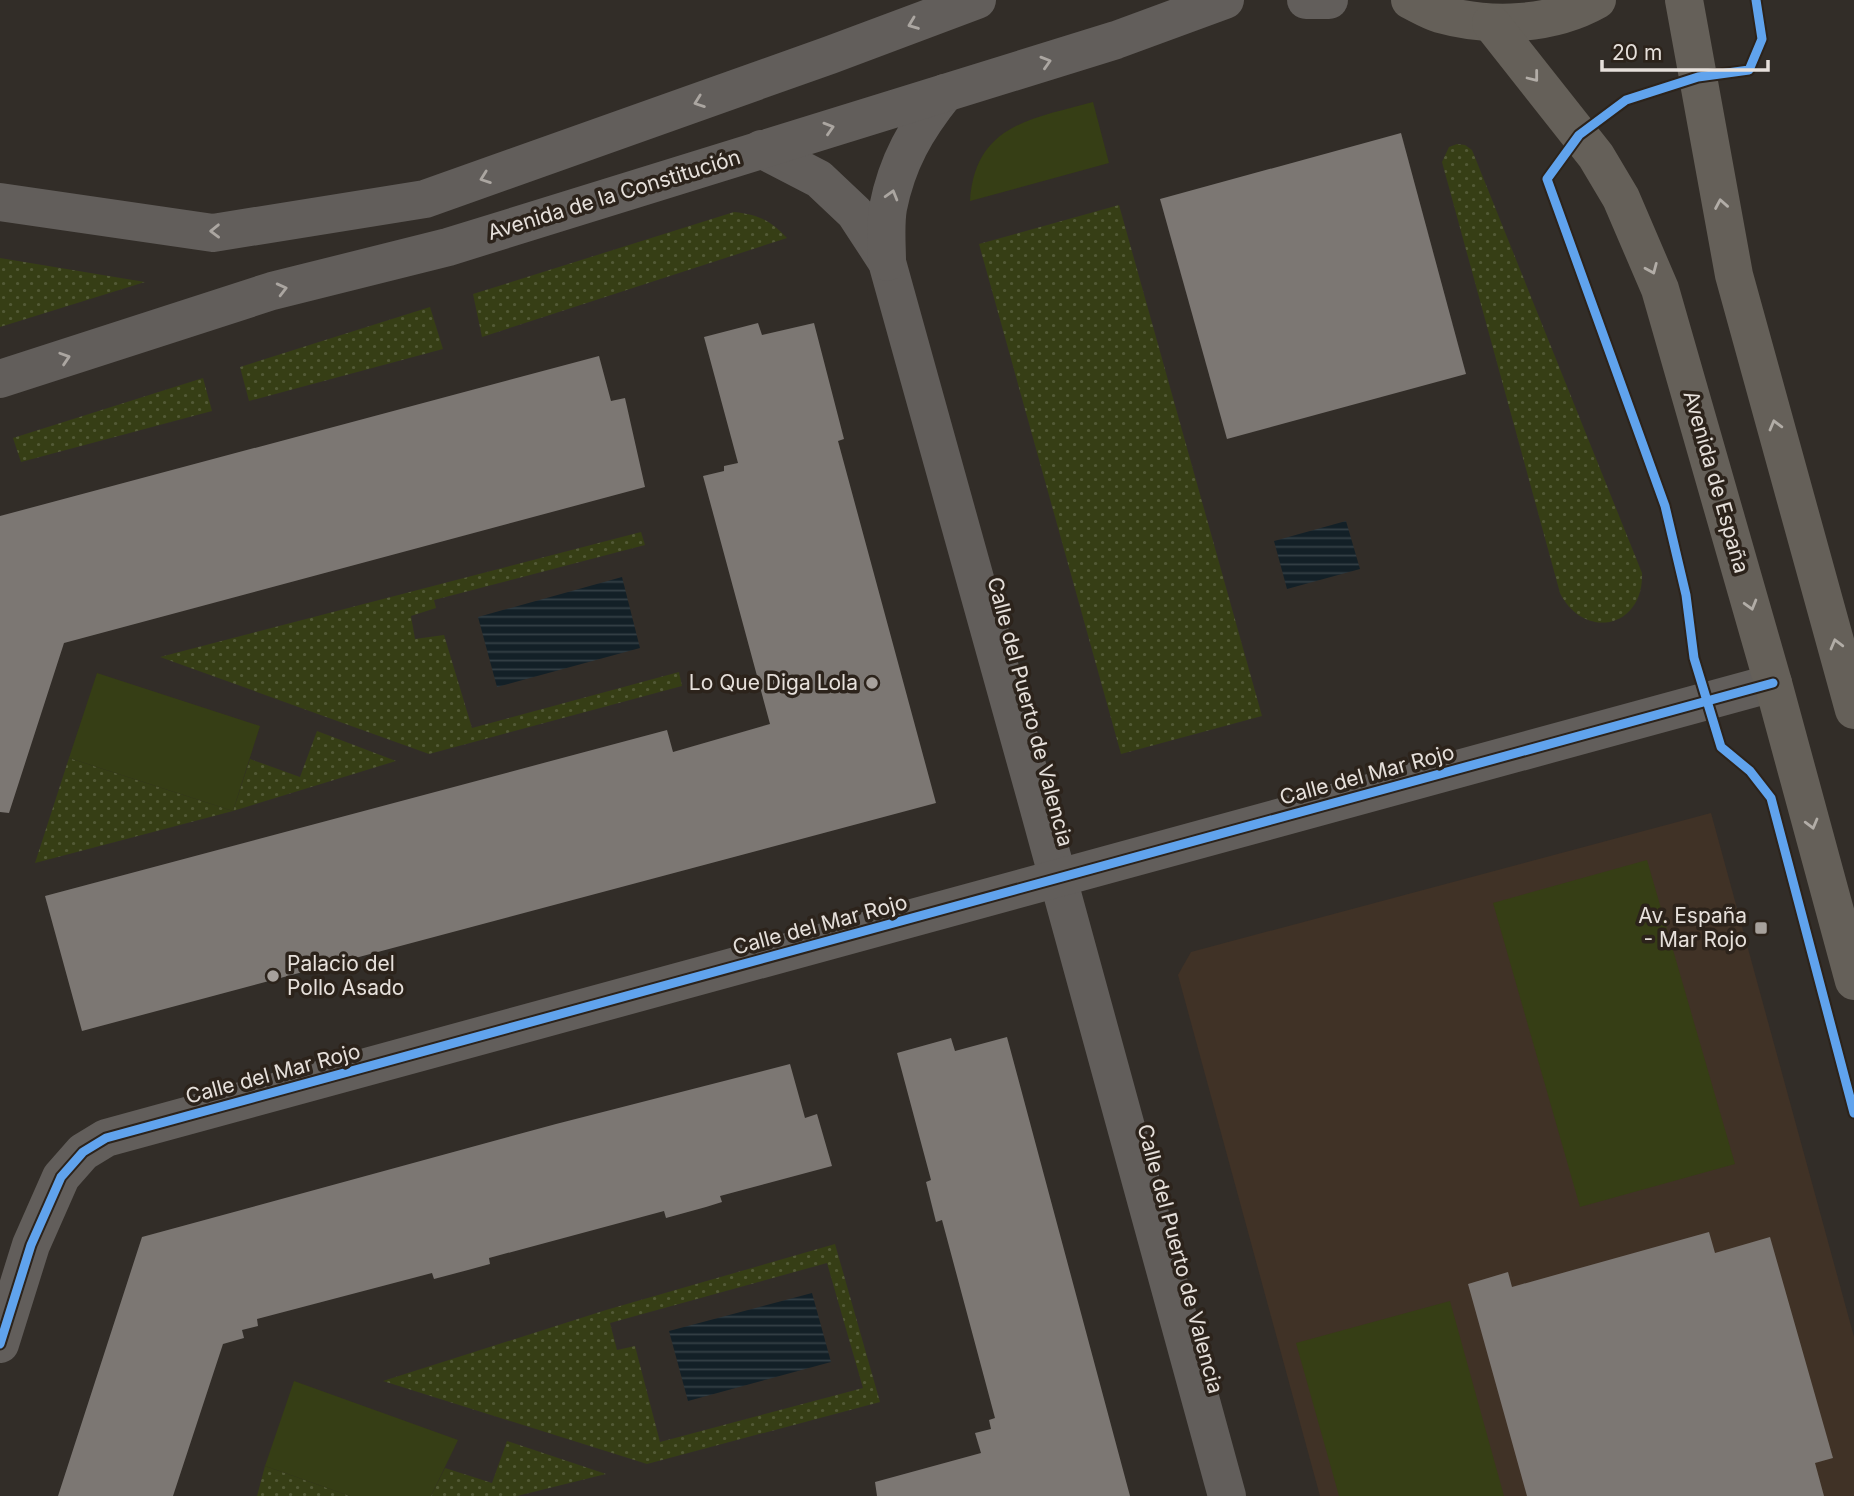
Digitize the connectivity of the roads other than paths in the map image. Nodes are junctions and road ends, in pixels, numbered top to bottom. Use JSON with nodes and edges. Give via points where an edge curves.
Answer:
{"nodes":[{"id":1,"x":977,"y":0,"type":"edge"},
{"id":2,"x":1225,"y":0,"type":"edge"},
{"id":3,"x":1306,"y":0,"type":"edge"},
{"id":4,"x":1329,"y":0,"type":"edge"},
{"id":5,"x":1410,"y":0,"type":"edge"},
{"id":6,"x":1597,"y":0,"type":"edge"},
{"id":7,"x":1684,"y":0,"type":"edge"},
{"id":8,"x":1491,"y":23,"type":"junction"},
{"id":9,"x":945,"y":93,"type":"junction"},
{"id":10,"x":761,"y":149,"type":"junction"},
{"id":11,"x":0,"y":201,"type":"edge"},
{"id":12,"x":887,"y":262,"type":"junction"},
{"id":13,"x":0,"y":379,"type":"edge"},
{"id":14,"x":1773,"y":683,"type":"junction"},
{"id":15,"x":1854,"y":710,"type":"edge"},
{"id":16,"x":1058,"y":878,"type":"junction"},
{"id":17,"x":1854,"y":981,"type":"edge"},
{"id":18,"x":0,"y":1343,"type":"edge"},
{"id":19,"x":1227,"y":1496,"type":"edge"}],
"edges":[{"from":1,"to":11,"type":"street","one_way":true,"via":[[425,199],[213,233]]},
{"from":9,"to":2,"type":"street","name":"Avenida de la Constitución","one_way":true,"via":[[1116,40]]},
{"from":3,"to":4,"type":"street"},
{"from":5,"to":8,"type":"main road","via":[[1439,13]]},
{"from":6,"to":8,"type":"main road","via":[[1544,20]]},
{"from":15,"to":7,"type":"main road","one_way":true,"via":[[1734,275]]},
{"from":8,"to":14,"type":"main road","name":"Avenida de España","one_way":true,"via":[[1596,156],[1638,235],[1660,289]]},
{"from":10,"to":9,"type":"street","name":"Avenida de la Constitución","one_way":true},
{"from":12,"to":9,"type":"street","name":"Calle del Puerto de Valencia","one_way":true,"via":[[888,210],[901,164],[919,125]]},
{"from":10,"to":12,"type":"street","name":"Calle del Puerto de Valencia","via":[[819,178],[856,213]]},
{"from":13,"to":10,"type":"street","name":"Avenida de la Constitución","one_way":true,"via":[[272,291],[448,247]]},
{"from":12,"to":16,"type":"street","name":"Calle del Puerto de Valencia"},
{"from":14,"to":16,"type":"street","name":"Calle del Mar Rojo"},
{"from":14,"to":17,"type":"main road","name":"Avenida de España","one_way":true},
{"from":16,"to":18,"type":"street","name":"Calle del Mar Rojo","via":[[106,1138],[83,1152],[61,1177],[31,1245]]},
{"from":16,"to":19,"type":"street","name":"Calle del Puerto de Valencia"}]}
